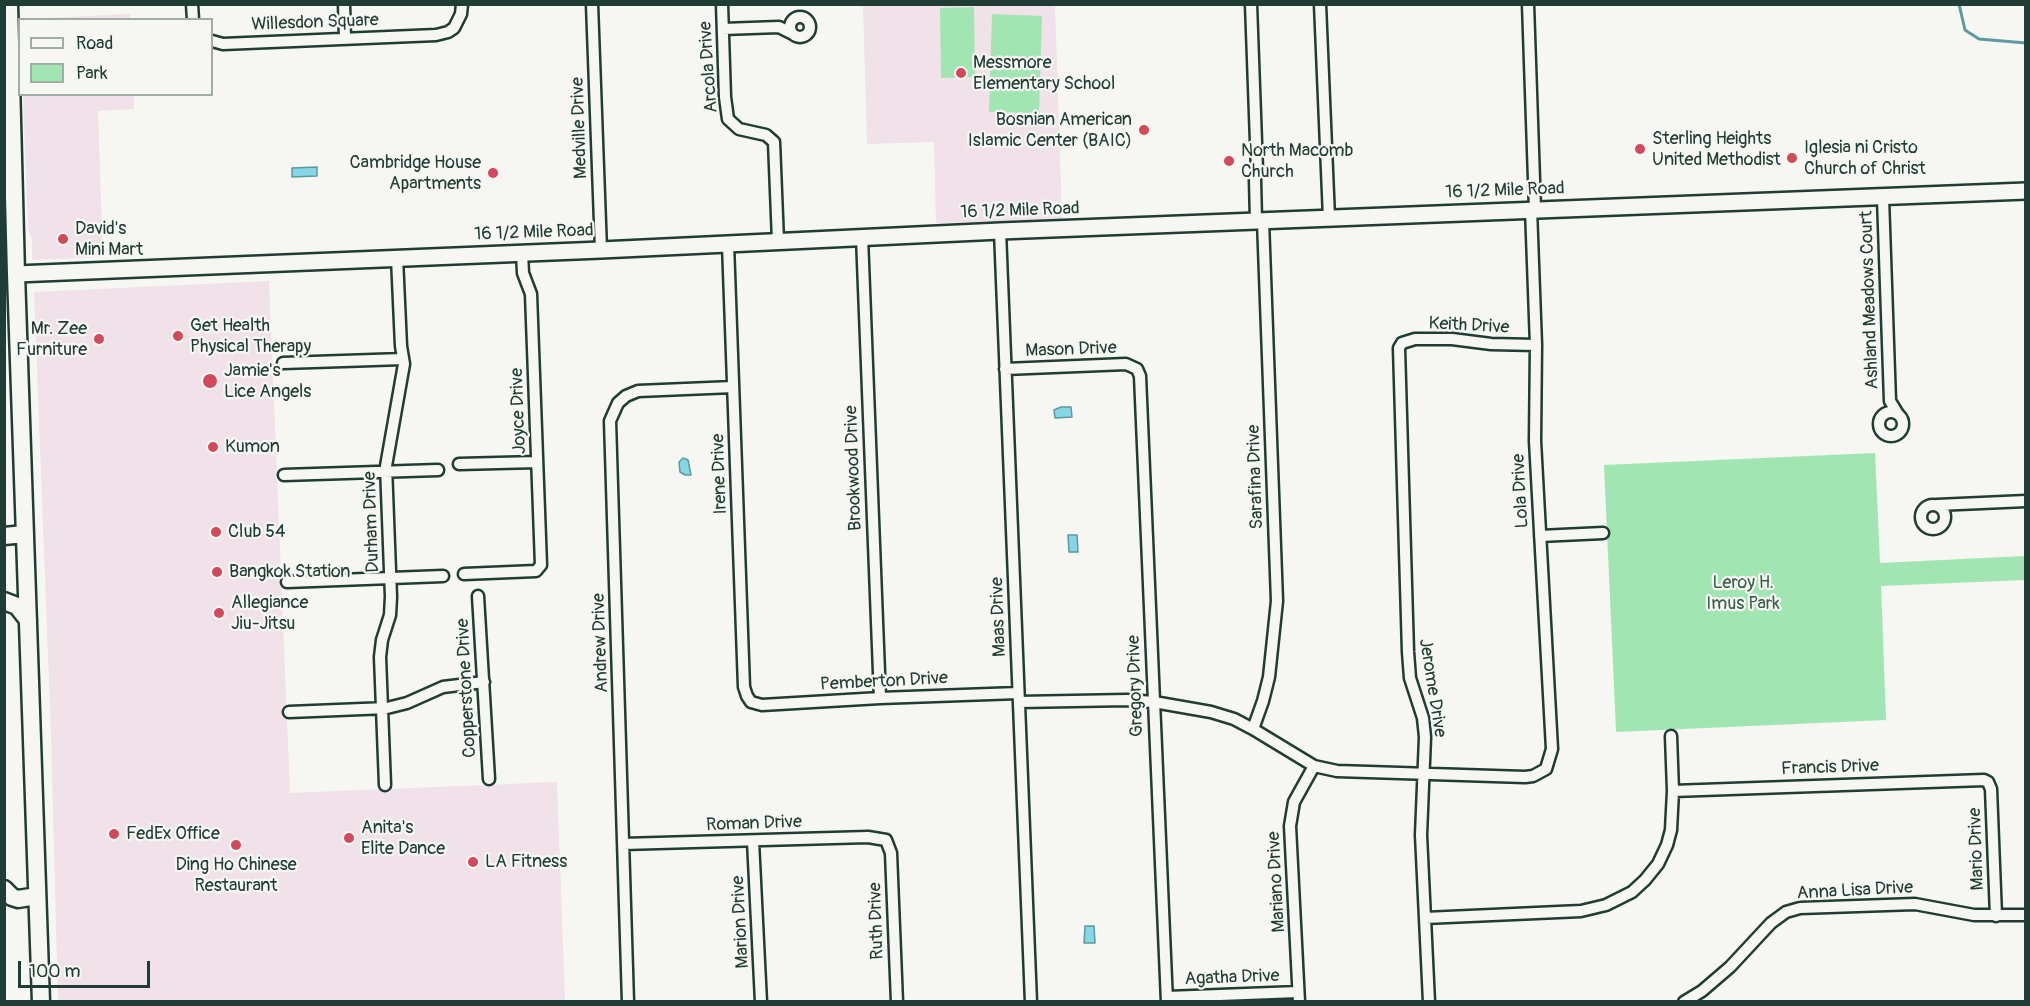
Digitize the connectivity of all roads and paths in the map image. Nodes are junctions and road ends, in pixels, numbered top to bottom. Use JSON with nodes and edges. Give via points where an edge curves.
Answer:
{"nodes":[{"id":1,"x":9,"y":4,"type":"edge"},
{"id":2,"x":344,"y":4,"type":"edge"},
{"id":3,"x":462,"y":4,"type":"edge"},
{"id":4,"x":592,"y":4,"type":"edge"},
{"id":5,"x":722,"y":4,"type":"edge"},
{"id":6,"x":1251,"y":4,"type":"edge"},
{"id":7,"x":1320,"y":4,"type":"edge"},
{"id":8,"x":1528,"y":4,"type":"edge"},
{"id":9,"x":791,"y":21,"type":"junction"},
{"id":10,"x":779,"y":27,"type":"junction"},
{"id":11,"x":723,"y":29,"type":"junction"},
{"id":12,"x":791,"y":33,"type":"junction"},
{"id":13,"x":345,"y":38,"type":"junction"},
{"id":14,"x":213,"y":41,"type":"edge"},
{"id":15,"x":2025,"y":191,"type":"edge"},
{"id":16,"x":1883,"y":198,"type":"junction"},
{"id":17,"x":1533,"y":209,"type":"junction"},
{"id":18,"x":9,"y":210,"type":"edge"},
{"id":19,"x":1329,"y":218,"type":"junction"},
{"id":20,"x":1260,"y":221,"type":"junction"},
{"id":21,"x":999,"y":231,"type":"junction"},
{"id":22,"x":862,"y":237,"type":"junction"},
{"id":23,"x":778,"y":241,"type":"junction"},
{"id":24,"x":728,"y":243,"type":"junction"},
{"id":25,"x":600,"y":250,"type":"junction"},
{"id":26,"x":522,"y":253,"type":"junction"},
{"id":27,"x":397,"y":258,"type":"junction"},
{"id":28,"x":16,"y":274,"type":"junction"},
{"id":29,"x":1402,"y":344,"type":"joint"},
{"id":30,"x":1536,"y":345,"type":"junction"},
{"id":31,"x":404,"y":360,"type":"junction"},
{"id":32,"x":283,"y":363,"type":"dead end"},
{"id":33,"x":1005,"y":369,"type":"junction"},
{"id":34,"x":1137,"y":369,"type":"joint"},
{"id":35,"x":733,"y":387,"type":"junction"},
{"id":36,"x":1890,"y":402,"type":"junction"},
{"id":37,"x":1883,"y":414,"type":"junction"},
{"id":38,"x":1898,"y":414,"type":"junction"},
{"id":39,"x":537,"y":462,"type":"junction"},
{"id":40,"x":459,"y":464,"type":"dead end"},
{"id":41,"x":438,"y":470,"type":"dead end"},
{"id":42,"x":386,"y":472,"type":"junction"},
{"id":43,"x":284,"y":475,"type":"dead end"},
{"id":44,"x":2025,"y":501,"type":"edge"},
{"id":45,"x":1953,"y":504,"type":"junction"},
{"id":46,"x":1937,"y":505,"type":"junction"},
{"id":47,"x":1945,"y":518,"type":"junction"},
{"id":48,"x":1603,"y":533,"type":"dead end"},
{"id":49,"x":25,"y":534,"type":"junction"},
{"id":50,"x":4,"y":536,"type":"edge"},
{"id":51,"x":1540,"y":536,"type":"junction"},
{"id":52,"x":464,"y":574,"type":"dead end"},
{"id":53,"x":443,"y":576,"type":"dead end"},
{"id":54,"x":390,"y":578,"type":"junction"},
{"id":55,"x":287,"y":582,"type":"dead end"},
{"id":56,"x":478,"y":596,"type":"dead end"},
{"id":57,"x":4,"y":601,"type":"edge"},
{"id":58,"x":28,"y":620,"type":"junction"},
{"id":59,"x":484,"y":682,"type":"junction"},
{"id":60,"x":880,"y":698,"type":"junction"},
{"id":61,"x":1019,"y":698,"type":"junction"},
{"id":62,"x":752,"y":702,"type":"joint"},
{"id":63,"x":1154,"y":702,"type":"junction"},
{"id":64,"x":382,"y":709,"type":"junction"},
{"id":65,"x":289,"y":712,"type":"dead end"},
{"id":66,"x":1252,"y":729,"type":"junction"},
{"id":67,"x":1671,"y":736,"type":"dead end"},
{"id":68,"x":1314,"y":766,"type":"junction"},
{"id":69,"x":1546,"y":770,"type":"joint"},
{"id":70,"x":1423,"y":774,"type":"junction"},
{"id":71,"x":489,"y":779,"type":"dead end"},
{"id":72,"x":1988,"y":782,"type":"joint"},
{"id":73,"x":385,"y":785,"type":"dead end"},
{"id":74,"x":1673,"y":791,"type":"junction"},
{"id":75,"x":886,"y":840,"type":"joint"},
{"id":76,"x":753,"y":841,"type":"junction"},
{"id":77,"x":623,"y":844,"type":"junction"},
{"id":78,"x":4,"y":889,"type":"edge"},
{"id":79,"x":37,"y":896,"type":"junction"},
{"id":80,"x":2025,"y":915,"type":"edge"},
{"id":81,"x":1996,"y":916,"type":"junction"},
{"id":82,"x":1425,"y":918,"type":"junction"},
{"id":83,"x":1298,"y":997,"type":"edge"},
{"id":84,"x":1167,"y":999,"type":"edge"},
{"id":85,"x":41,"y":1002,"type":"edge"},
{"id":86,"x":628,"y":1002,"type":"edge"},
{"id":87,"x":761,"y":1002,"type":"edge"},
{"id":88,"x":897,"y":1002,"type":"edge"},
{"id":89,"x":1031,"y":1002,"type":"edge"},
{"id":90,"x":1429,"y":1002,"type":"edge"},
{"id":91,"x":1684,"y":1002,"type":"edge"}],
"edges":[{"from":1,"to":18,"type":"main road"},
{"from":2,"to":13,"type":"street"},
{"from":3,"to":13,"type":"street","name":"Willesdon Square","via":[[461,14],[448,32]]},
{"from":4,"to":25,"type":"street","name":"Medville Drive"},
{"from":5,"to":11,"type":"street","name":"Arcola Drive"},
{"from":6,"to":20,"type":"street","name":"Sarafina Drive","via":[[1255,179]]},
{"from":7,"to":19,"type":"street"},
{"from":8,"to":17,"type":"street","name":"Lola Drive"},
{"from":9,"to":10,"type":"street"},
{"from":9,"to":12,"type":"street"},
{"from":9,"to":12,"type":"street","via":[[803,17],[810,24],[804,36]]},
{"from":10,"to":11,"type":"street"},
{"from":10,"to":12,"type":"street"},
{"from":11,"to":23,"type":"street","name":"Arcola Drive","via":[[728,119],[739,129],[766,135],[774,142]]},
{"from":13,"to":14,"type":"street","name":"Willesdon Square"},
{"from":15,"to":16,"type":"street","name":"16 1/2 Mile Road"},
{"from":16,"to":17,"type":"street","name":"16 1/2 Mile Road"},
{"from":16,"to":36,"type":"street","name":"Ashland Meadows Court"},
{"from":17,"to":19,"type":"street","name":"16 1/2 Mile Road"},
{"from":17,"to":30,"type":"street","name":"Lola Drive"},
{"from":18,"to":28,"type":"main road"},
{"from":19,"to":20,"type":"street","name":"16 1/2 Mile Road"},
{"from":20,"to":21,"type":"street","name":"16 1/2 Mile Road"},
{"from":20,"to":66,"type":"street","name":"Sarafina Drive","via":[[1277,601],[1269,677]]},
{"from":21,"to":22,"type":"street","name":"16 1/2 Mile Road"},
{"from":21,"to":33,"type":"street","name":"Maas Drive"},
{"from":22,"to":23,"type":"street","name":"16 1/2 Mile Road"},
{"from":22,"to":60,"type":"street","name":"Brookwood Drive"},
{"from":23,"to":24,"type":"street","name":"16 1/2 Mile Road"},
{"from":24,"to":25,"type":"street","name":"16 1/2 Mile Road"},
{"from":24,"to":35,"type":"street","name":"Irene Drive"},
{"from":25,"to":26,"type":"street","name":"16 1/2 Mile Road"},
{"from":26,"to":27,"type":"street","name":"16 1/2 Mile Road"},
{"from":26,"to":39,"type":"street","name":"Joyce Drive","via":[[523,273],[531,294]]},
{"from":27,"to":28,"type":"street","name":"16 1/2 Mile Road"},
{"from":27,"to":31,"type":"street","name":"Durham Drive"},
{"from":28,"to":49,"type":"main road"},
{"from":29,"to":30,"type":"street","name":"Keith Drive","via":[[1415,339],[1452,339]]},
{"from":29,"to":70,"type":"street","name":"Jerome Drive","via":[[1398,357],[1408,652],[1410,678],[1425,728]]},
{"from":30,"to":51,"type":"street","name":"Lola Drive","via":[[1534,441]]},
{"from":31,"to":32,"type":"street"},
{"from":31,"to":42,"type":"street","name":"Durham Drive"},
{"from":33,"to":34,"type":"street","name":"Mason Drive","via":[[1116,364]]},
{"from":33,"to":61,"type":"street","name":"Maas Drive"},
{"from":34,"to":63,"type":"street","name":"Gregory Drive","via":[[1141,383]]},
{"from":35,"to":62,"type":"street","name":"Irene Drive","via":[[744,687]]},
{"from":35,"to":77,"type":"street","name":"Andrew Drive","via":[[638,391],[618,403],[611,415]]},
{"from":36,"to":37,"type":"street","name":"Ashland Meadows Court"},
{"from":36,"to":38,"type":"street","name":"Ashland Meadows Court"},
{"from":37,"to":38,"type":"street","name":"Ashland Meadows Court"},
{"from":37,"to":38,"type":"street","name":"Ashland Meadows Court","via":[[1880,429],[1890,436],[1898,435],[1903,428]]},
{"from":39,"to":40,"type":"street"},
{"from":39,"to":52,"type":"street","name":"Joyce Drive","via":[[539,569]]},
{"from":41,"to":42,"type":"street"},
{"from":42,"to":43,"type":"street"},
{"from":42,"to":54,"type":"street","name":"Durham Drive"},
{"from":44,"to":45,"type":"street"},
{"from":45,"to":46,"type":"street"},
{"from":45,"to":47,"type":"street"},
{"from":46,"to":47,"type":"street"},
{"from":46,"to":47,"type":"street","via":[[1923,510],[1923,525],[1939,528]]},
{"from":48,"to":51,"type":"street"},
{"from":49,"to":50,"type":"main road"},
{"from":49,"to":58,"type":"main road"},
{"from":51,"to":69,"type":"street","name":"Lola Drive","via":[[1552,749]]},
{"from":53,"to":54,"type":"street"},
{"from":54,"to":55,"type":"street"},
{"from":54,"to":64,"type":"street","name":"Durham Drive","via":[[390,615],[380,657]]},
{"from":56,"to":59,"type":"street","name":"Copperstone Drive"},
{"from":57,"to":58,"type":"main road","via":[[17,606]]},
{"from":58,"to":79,"type":"main road"},
{"from":59,"to":64,"type":"street","via":[[443,687],[407,704]]},
{"from":59,"to":71,"type":"street","name":"Copperstone Drive"},
{"from":60,"to":61,"type":"street","name":"Pemberton Drive"},
{"from":60,"to":62,"type":"street","name":"Pemberton Drive","via":[[762,705]]},
{"from":61,"to":63,"type":"street","name":"Pemberton Drive"},
{"from":61,"to":89,"type":"street","name":"Maas Drive"},
{"from":63,"to":66,"type":"street","name":"Pemberton Drive","via":[[1211,712]]},
{"from":63,"to":84,"type":"street","name":"Gregory Drive"},
{"from":64,"to":65,"type":"street"},
{"from":64,"to":73,"type":"street","name":"Durham Drive"},
{"from":66,"to":68,"type":"street","name":"Pemberton Drive"},
{"from":67,"to":74,"type":"street"},
{"from":68,"to":70,"type":"street","name":"Pemberton Drive","via":[[1337,771]]},
{"from":68,"to":83,"type":"street","name":"Mariano Drive","via":[[1294,802],[1290,826]]},
{"from":69,"to":70,"type":"street","name":"Pemberton Drive","via":[[1524,777]]},
{"from":70,"to":82,"type":"street","name":"Jerome Drive"},
{"from":72,"to":74,"type":"street","name":"Francis Drive","via":[[1980,779]]},
{"from":72,"to":81,"type":"street","name":"Mario Drive"},
{"from":74,"to":82,"type":"street","via":[[1671,830],[1663,854],[1645,880],[1618,900],[1581,911]]},
{"from":75,"to":76,"type":"street","name":"Roman Drive","via":[[868,837]]},
{"from":75,"to":88,"type":"street","name":"Ruth Drive","via":[[891,853]]},
{"from":76,"to":77,"type":"street","name":"Roman Drive"},
{"from":76,"to":87,"type":"street","name":"Marion Drive"},
{"from":77,"to":86,"type":"street","name":"Andrew Drive"},
{"from":78,"to":79,"type":"main road","via":[[18,899]]},
{"from":79,"to":85,"type":"main road"},
{"from":80,"to":81,"type":"street","name":"Anna Lisa Drive"},
{"from":81,"to":91,"type":"street","name":"Anna Lisa Drive","via":[[1915,904],[1800,908],[1771,923],[1722,974]]},
{"from":82,"to":90,"type":"street","name":"Jerome Drive"},
{"from":83,"to":84,"type":"street","name":"Agatha Drive"}]}
